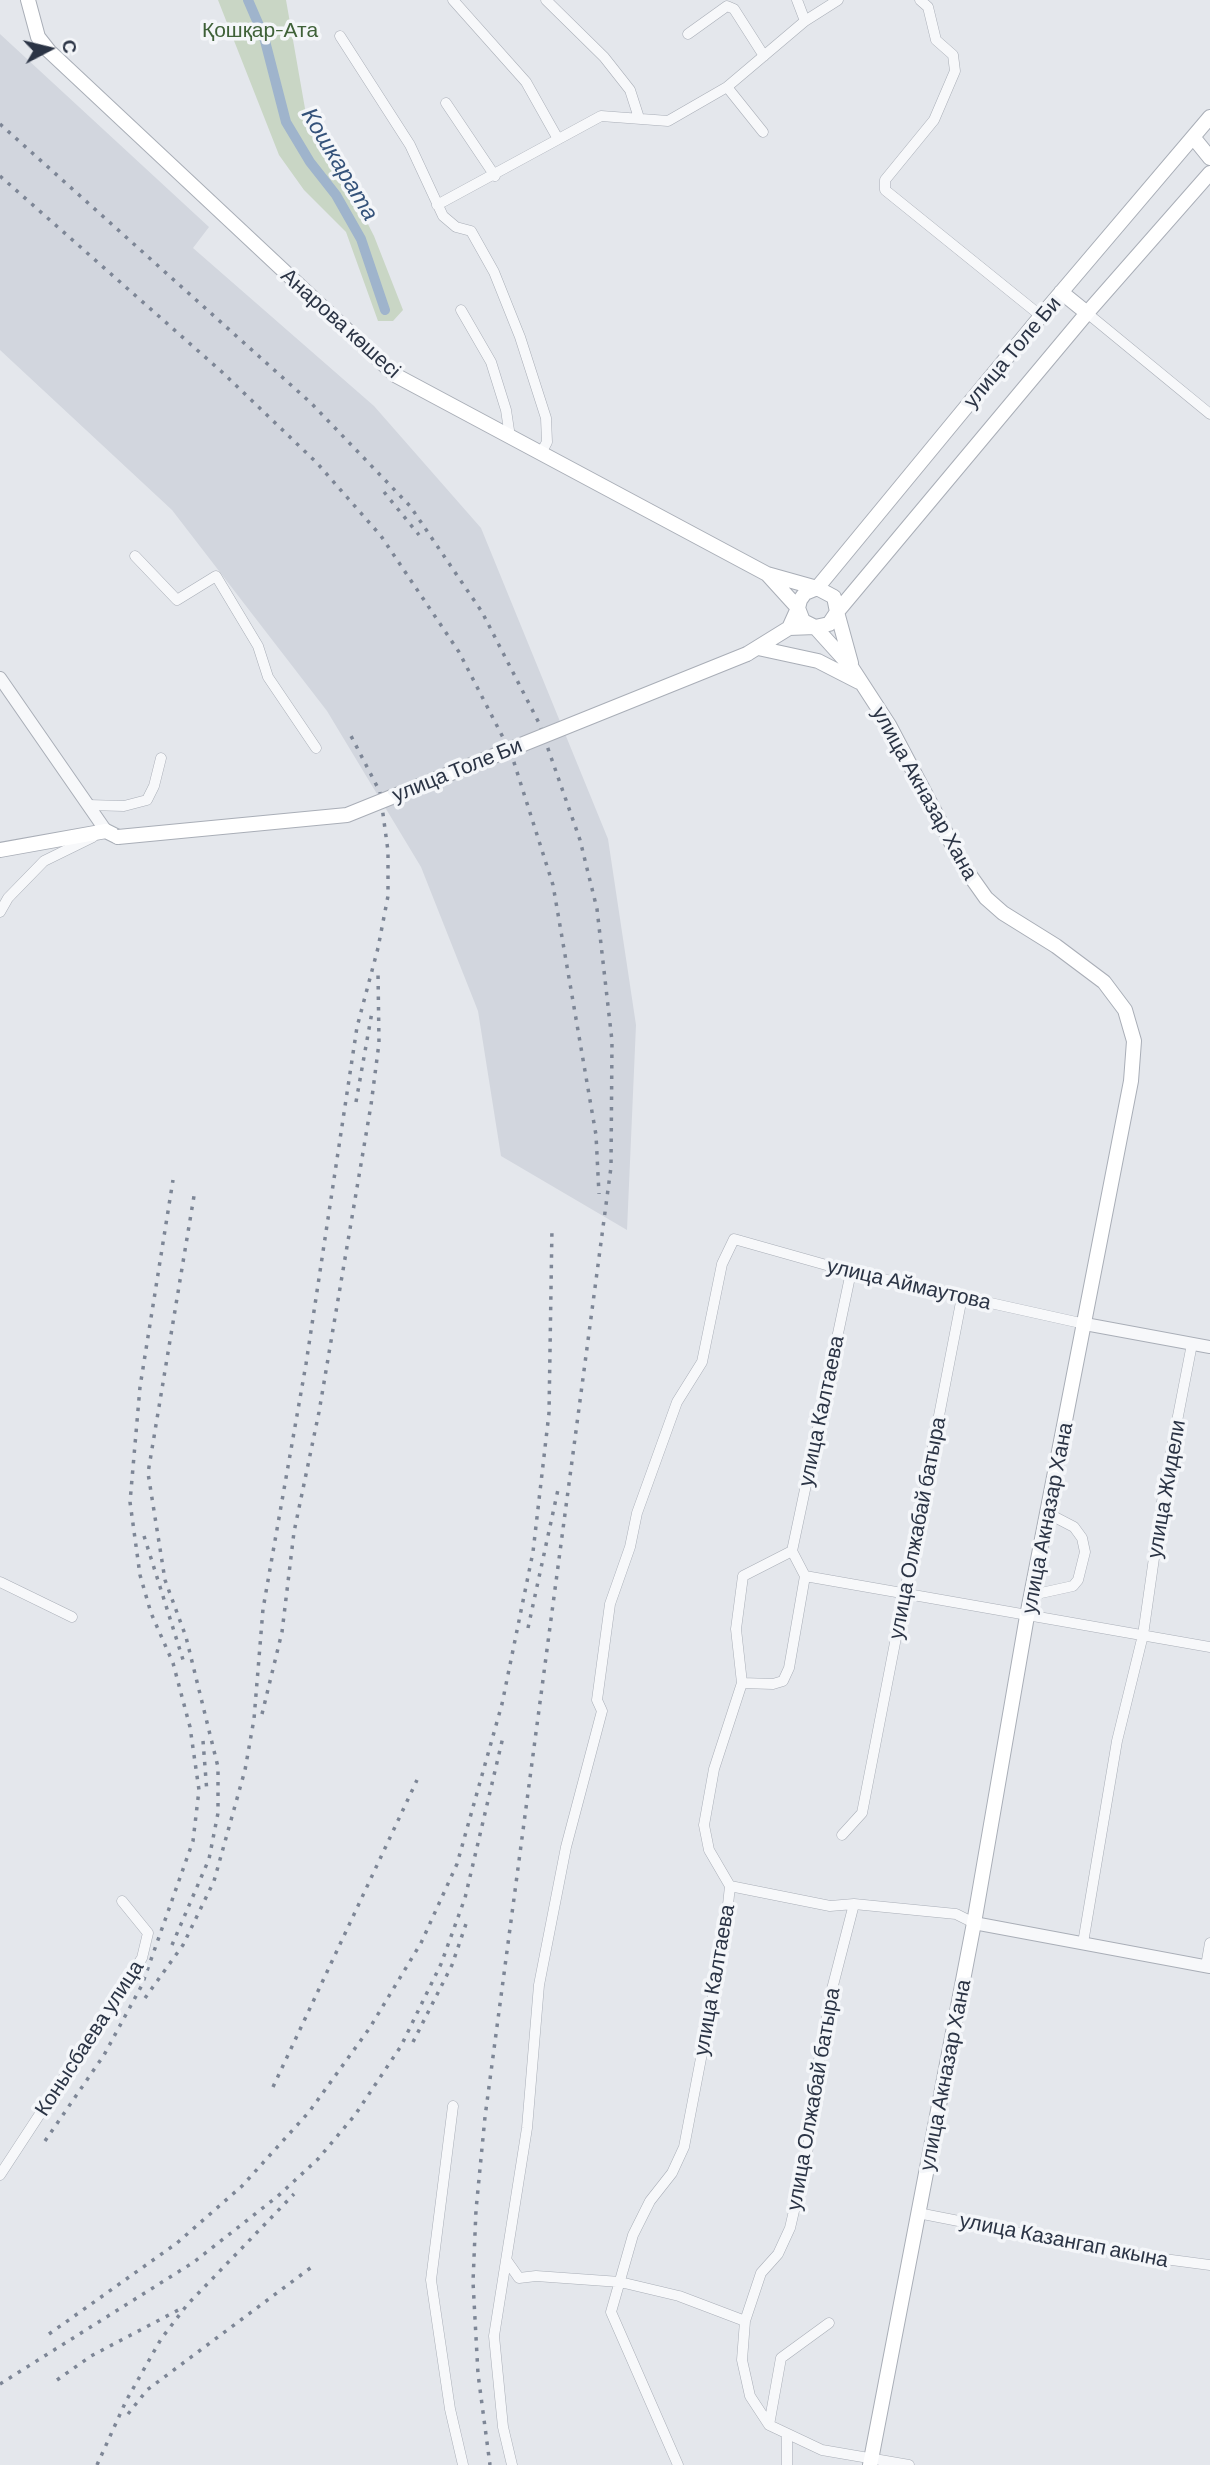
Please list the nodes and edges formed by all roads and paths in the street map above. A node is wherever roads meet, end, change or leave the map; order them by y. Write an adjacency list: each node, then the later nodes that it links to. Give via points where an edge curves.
1 (29, 0): 27 (main road, Анарова көшесі, via 38,37 49,51 395,375)
2 (453, 0): 17 (street, via 526,82)
3 (545, 0): 14 (street, via 630,90)
4 (797, 0): 7 (street)
5 (838, 0): 7 (street)
6 (928, 2): 25 (street, via 936,40 953,55 955,71 934,120 885,180 885,190)
7 (805, 21): 10 (street)
8 (688, 34): 10 (street, via 727,6 734,9)
9 (340, 36): 21 (street, via 410,145)
10 (764, 56): 11 (street)
11 (727, 88): 14 (street, via 668,121); 15 (street)
12 (446, 103): 20 (street)
13 (1210, 117): 16 (main road, улица Толе Би)
14 (639, 118): 17 (street, via 601,116)
15 (762, 132)
16 (1193, 137): 18 (main road); 22 (main road, улица Толе Би)
17 (558, 139): 20 (street)
18 (1210, 158)
19 (1210, 173): 24 (main road, улица Толе Би)
20 (495, 176): 21 (street)
21 (437, 205): 28 (street, via 456,228 471,232 498,283 545,418 547,442)
22 (1061, 292): 24 (main road); 25 (main road, улица Толе Би)
23 (461, 310): 27 (street, via 491,362)
24 (1087, 313): 26 (street); 33 (main road, улица Толе Би)
25 (1041, 316): 31 (main road, улица Толе Би)
26 (1210, 414)
27 (510, 436): 28 (main road, Анарова көшесі)
28 (541, 453): 30 (main road, Анарова көшесі)
29 (135, 556): 40 (street, via 177,600 216,576 258,646 268,677)
30 (768, 574): 31 (main road); 32 (main road)
31 (817, 589): 32 (main road, via 805,593); 33 (main road, via 834,597)
32 (798, 608): 34 (main road, via 803,621); 35 (main road)
33 (836, 612): 34 (main road, via 829,624); 37 (main road, улица Акназар Хана)
34 (815, 627): 35 (main road); 37 (main road, улица Акназар Хана)
35 (789, 628): 36 (main road, улица Толе Би)
36 (752, 651): 39 (main road, via 818,661); 43 (main road, улица Толе Би, bridge, via 347,815)
37 (852, 668): 39 (main road, улица Акназар Хана)
38 (0, 678): 42 (street)
39 (862, 683): 48 (main road, улица Акназар Хана, via 964,867 986,898 1104,982 1129,1020 1134,1041 1131,1082)
40 (316, 748)
41 (161, 758): 42 (street, via 147,800 124,806)
42 (88, 805): 43 (street)
43 (112, 834): 44 (main road, улица Толе Би); 45 (street, via 44,861)
44 (0, 850)
45 (0, 912)
46 (851, 1272): 47 (street, улица Аймаутова); 52 (street, улица Калтаева); 73 (street, улица Аймаутова, via 734,1239 722,1264 702,1362 677,1402 610,1604 597,1700 602,1711 566,1847 539,1985 527,2128)
47 (962, 1297): 48 (street, улица Аймаутова); 55 (street, улица Олжабай батыра)
48 (1085, 1324): 49 (street); 51 (main road, улица Акназар Хана)
49 (1192, 1344): 50 (street); 59 (street, улица Жидели, via 1164,1488)
50 (1210, 1347)
51 (1047, 1513): 56 (main road, улица Акназар Хана); 56 (street, via 1073,1527 1085,1552 1073,1586)
52 (792, 1551): 53 (street); 61 (street, via 743,1576 736,1629)
53 (805, 1576): 55 (street); 61 (street, via 783,1681)
54 (0, 1582): 58 (street)
55 (905, 1594): 57 (street); 62 (street, улица Олжабай батыра, via 862,1813)
56 (1032, 1595): 57 (main road, улица Акназар Хана)
57 (1027, 1616): 59 (street); 66 (main road, улица Акназар Хана)
58 (72, 1617)
59 (1143, 1634): 60 (street); 67 (street, улица Жидели, via 1116,1741)
60 (1210, 1647)
61 (742, 1683): 63 (street, улица Калтаева, via 714,1769 704,1825 709,1850)
62 (842, 1835)
63 (730, 1886): 65 (street, via 830,1906); 75 (street, улица Калтаева, via 684,2147 633,2235)
64 (122, 1901): 71 (street, Конысбаева улица, via 148,1933 142,1958)
65 (854, 1904): 66 (street, via 956,1914); 76 (street, улица Олжабай батыра, via 831,1993 807,2155 790,2228 761,2273)
66 (974, 1923): 67 (street); 72 (main road, улица Акназар Хана)
67 (1083, 1943): 69 (street)
68 (1210, 1943): 69 (street)
69 (1208, 1966)
70 (453, 2106): 81 (street, via 431,2280)
71 (0, 2175)
72 (918, 2213): 74 (street, улица Казангап акына, via 1126,2254); 80 (main road, улица Акназар Хана)
73 (506, 2261): 75 (street, via 519,2278); 82 (street, via 494,2336 503,2427)
74 (1210, 2265)
75 (620, 2282): 76 (street, via 680,2295); 83 (street, улица Калтаева, via 611,2312 615,2326)
76 (745, 2321): 78 (street, улица Олжабай батыра, via 742,2360 747,2384)
77 (829, 2323): 78 (street, via 782,2358)
78 (769, 2425): 79 (street, улица Олжабай батыра)
79 (787, 2436): 80 (street, улица Олжабай батыра, via 821,2450); 84 (street)
80 (869, 2459): 85 (street, улица Олжабай батыра)
81 (463, 2465)
82 (512, 2465)
83 (678, 2465)
84 (787, 2465)
85 (909, 2465)

